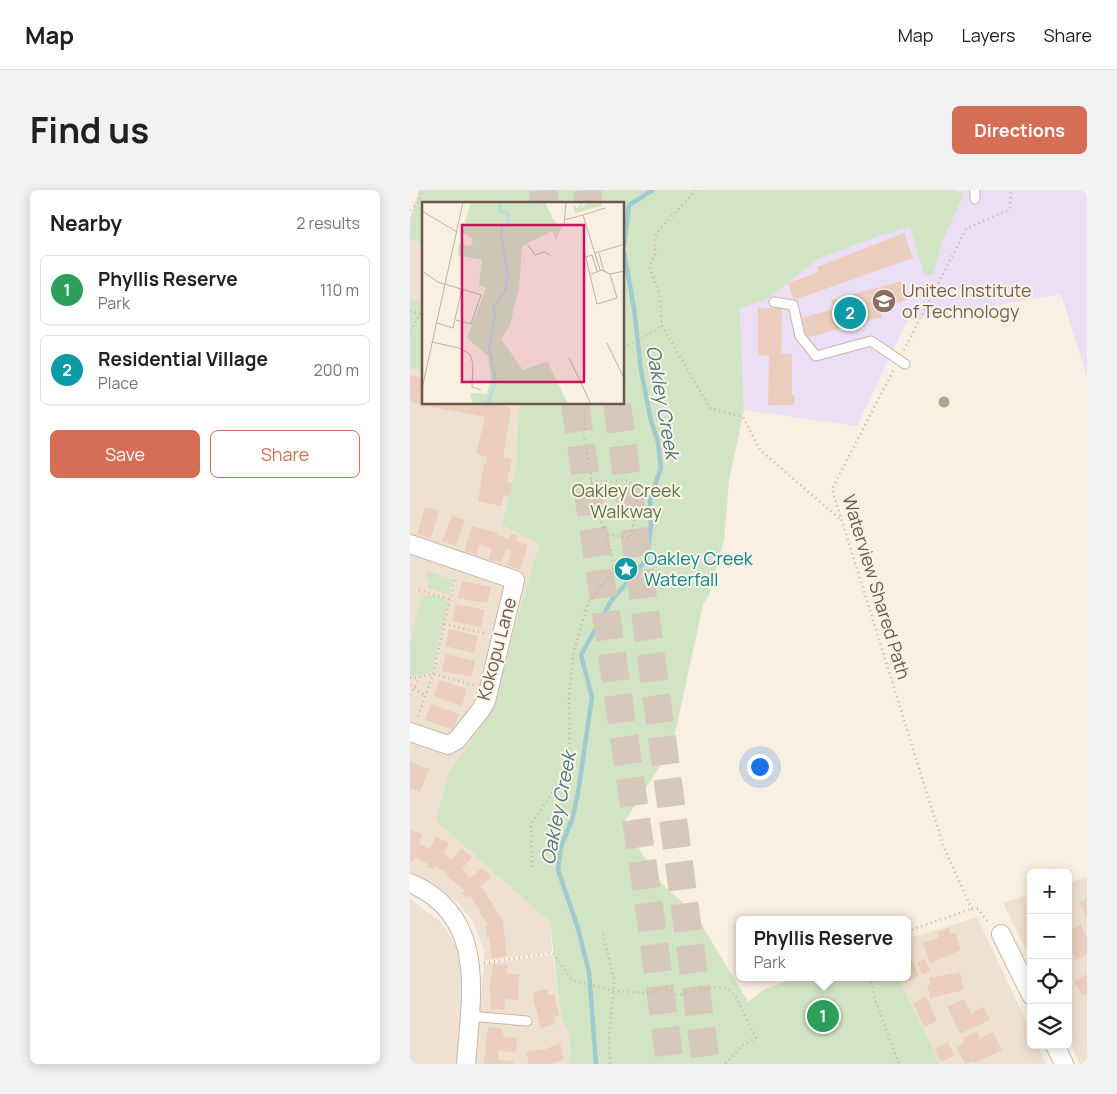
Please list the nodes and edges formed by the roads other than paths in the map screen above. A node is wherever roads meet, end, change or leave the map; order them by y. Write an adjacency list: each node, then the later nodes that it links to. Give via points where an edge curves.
1 (774, 302): 2 (lane, via 793,305 800,336 816,356 871,341)
2 (902, 362)
3 (410, 544): 4 (street, Kokopu Lane, via 515,580 489,690 480,711 457,740 448,745)
4 (410, 732)
5 (410, 883): 8 (street, via 446,908 464,934 471,965)
6 (996, 929): 7 (street)
7 (1027, 987)
8 (469, 1016): 9 (lane); 11 (street)
9 (527, 1021)
10 (1057, 1049): 12 (street)
11 (466, 1064)
12 (1064, 1064)

